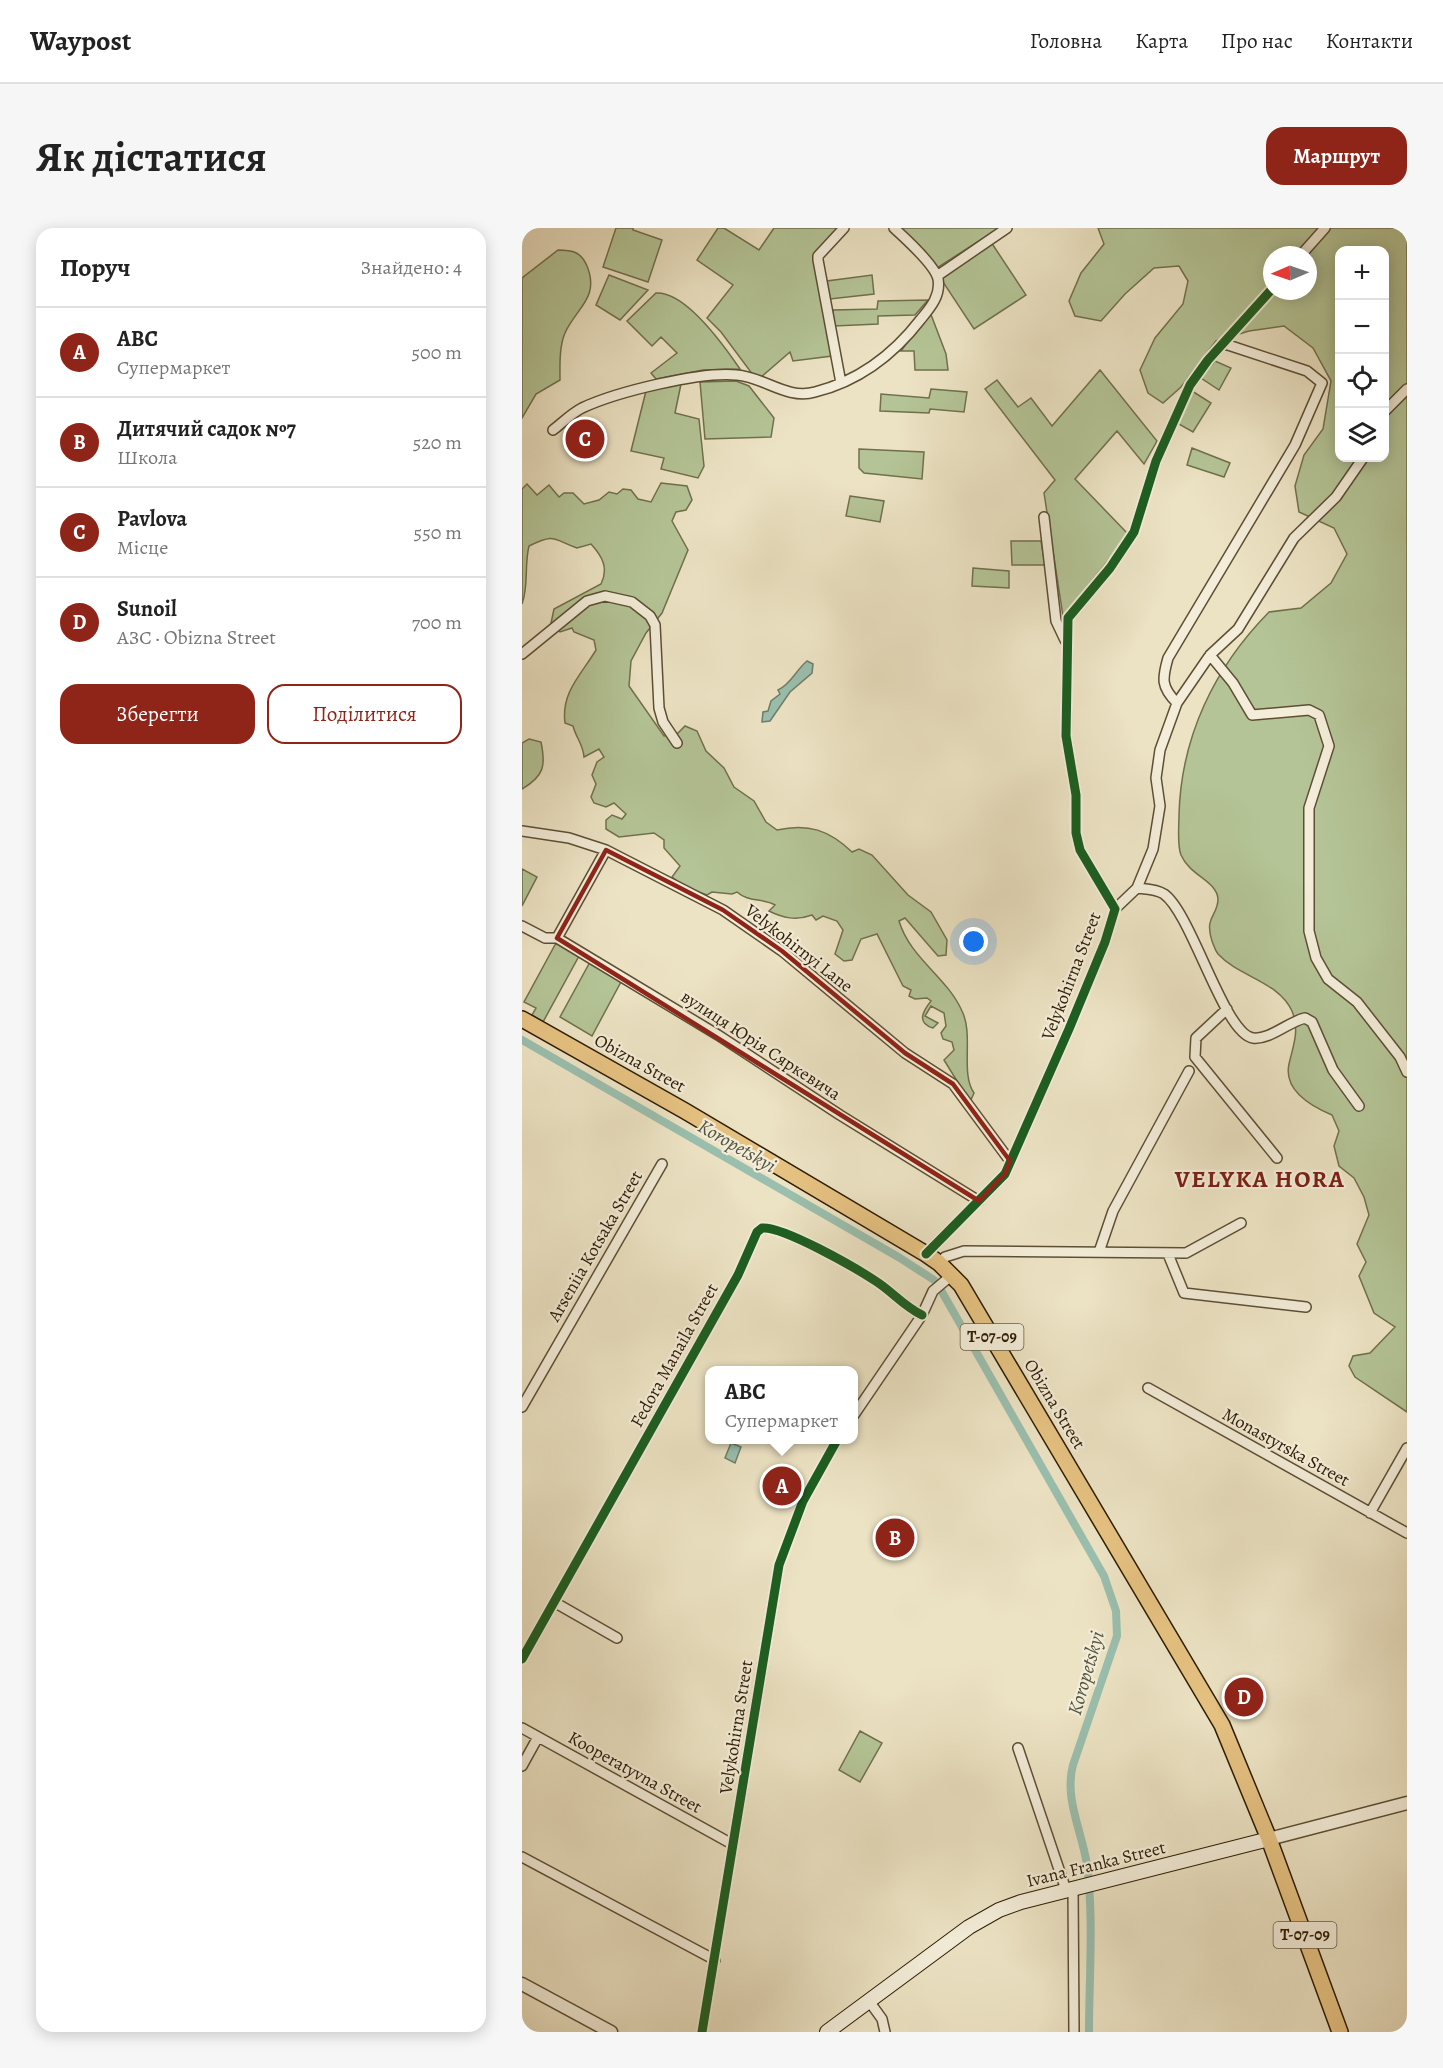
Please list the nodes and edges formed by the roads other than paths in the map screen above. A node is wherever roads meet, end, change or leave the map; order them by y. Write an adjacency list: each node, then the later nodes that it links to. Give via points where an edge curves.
1 (844, 228): 9 (street, via 818,260)
2 (894, 228): 6 (street)
3 (1007, 228): 6 (street)
4 (1325, 228): 5 (street)
5 (1309, 246)
6 (938, 276): 9 (street, via 939,291 931,307 900,346)
7 (1263, 300): 8 (street)
8 (1225, 344): 15 (street, via 1191,385 1156,461 1134,532 1068,618); 18 (street, via 1306,371 1322,383 1294,445 1168,658 1164,684)
9 (841, 383): 12 (street, via 813,393 792,394 738,375 708,376 655,386 581,408)
10 (1407, 389): 11 (street)
11 (1388, 408)
12 (553, 430)
13 (1360, 462): 17 (street, via 1336,497 1294,538 1238,629)
14 (1044, 517): 15 (street, via 1056,621)
15 (1066, 642): 23 (street, Velykohirna Street, via 1066,736 1076,795 1076,833 1080,850)
16 (522, 654): 19 (street, via 587,601 605,596 632,602 655,625 659,708)
17 (1210, 656): 18 (street); 29 (street, via 1233,683 1252,715 1309,710 1318,714 1329,746 1309,808 1309,931 1316,958 1328,979 1357,1002 1400,1057)
18 (1177, 703): 22 (street, via 1156,778 1161,806 1159,825)
19 (677, 743)
20 (522, 831): 21 (street, Velykohirnyi Lane, via 569,838)
21 (606, 850): 25 (street); 32 (street, Velykohirnyi Lane, via 723,910 782,951 904,1053 953,1084)
22 (1137, 888): 23 (street); 26 (street, via 1158,890 1175,907)
23 (1115, 909): 32 (street, Velykohirna Street, via 1070,1029)
24 (522, 926): 25 (street, вулиця Юрія Сяркевича, via 545,938)
25 (557, 938): 34 (street, вулиця Юрія Сяркевича)
26 (1227, 1009): 30 (street, via 1243,1033 1252,1038 1297,1019 1312,1022 1333,1070); 31 (street, via 1196,1038 1196,1058)
27 (522, 1019): 38 (main road, Obizna Street / Т-07-09, via 686,1111)
28 (1189, 1071): 36 (street, via 1113,1211)
29 (1407, 1072)
30 (1359, 1106)
31 (1277, 1158)
32 (1010, 1161): 34 (street, Velykohirna Street, via 1005,1174)
33 (662, 1164): 43 (street, Arseniia Kotsaka Street)
34 (979, 1201): 38 (street, Velykohirna Street)
35 (1241, 1223): 37 (street, via 1186,1253)
36 (1099, 1252): 37 (street); 38 (street, via 964,1251)
37 (1168, 1254): 40 (street, via 1184,1293)
38 (932, 1258): 39 (main road, Obizna Street / Т-07-09)
39 (952, 1275): 41 (street, via 933,1291); 57 (main road, Obizna Street / Т-07-09, via 1222,1725)
40 (1306, 1307)
41 (922, 1315): 44 (street); 49 (street, Fedora Manaila Street, via 910,1310 874,1279 783,1232 762,1228)
42 (1149, 1388): 47 (street, Monastyrska Street)
43 (522, 1407)
44 (858, 1409)
45 (835, 1444): 58 (street, Velykohirna Street, via 802,1501 779,1565)
46 (1407, 1448): 47 (street)
47 (1370, 1513): 48 (street, Monastyrska Street)
48 (1407, 1533)
49 (554, 1602): 50 (street); 51 (street, Fedora Manaila Street)
50 (617, 1638)
51 (522, 1659)
52 (522, 1728): 53 (street, Kooperatyvna Street)
53 (538, 1737): 55 (street); 58 (street, Kooperatyvna Street)
54 (1018, 1748): 60 (street)
55 (522, 1766)
56 (1407, 1803): 57 (street, Ivana Franka Street)
57 (1269, 1839): 60 (main road, Ivana Franka Street); 69 (main road, Т-07-09)
58 (732, 1844): 61 (street, Velykohirna Street)
59 (522, 1857): 61 (street)
60 (1073, 1888): 63 (main road, Ivana Franka Street, via 1011,1905 984,1918); 68 (street)
61 (715, 1960): 65 (street, Velykohirna Street)
62 (522, 1984): 64 (street)
63 (869, 2001): 66 (main road, Ivana Franka Street); 67 (street, via 882,2019)
64 (610, 2032)
65 (702, 2032)
66 (827, 2032)
67 (885, 2032)
68 (1074, 2032)
69 (1340, 2032)

